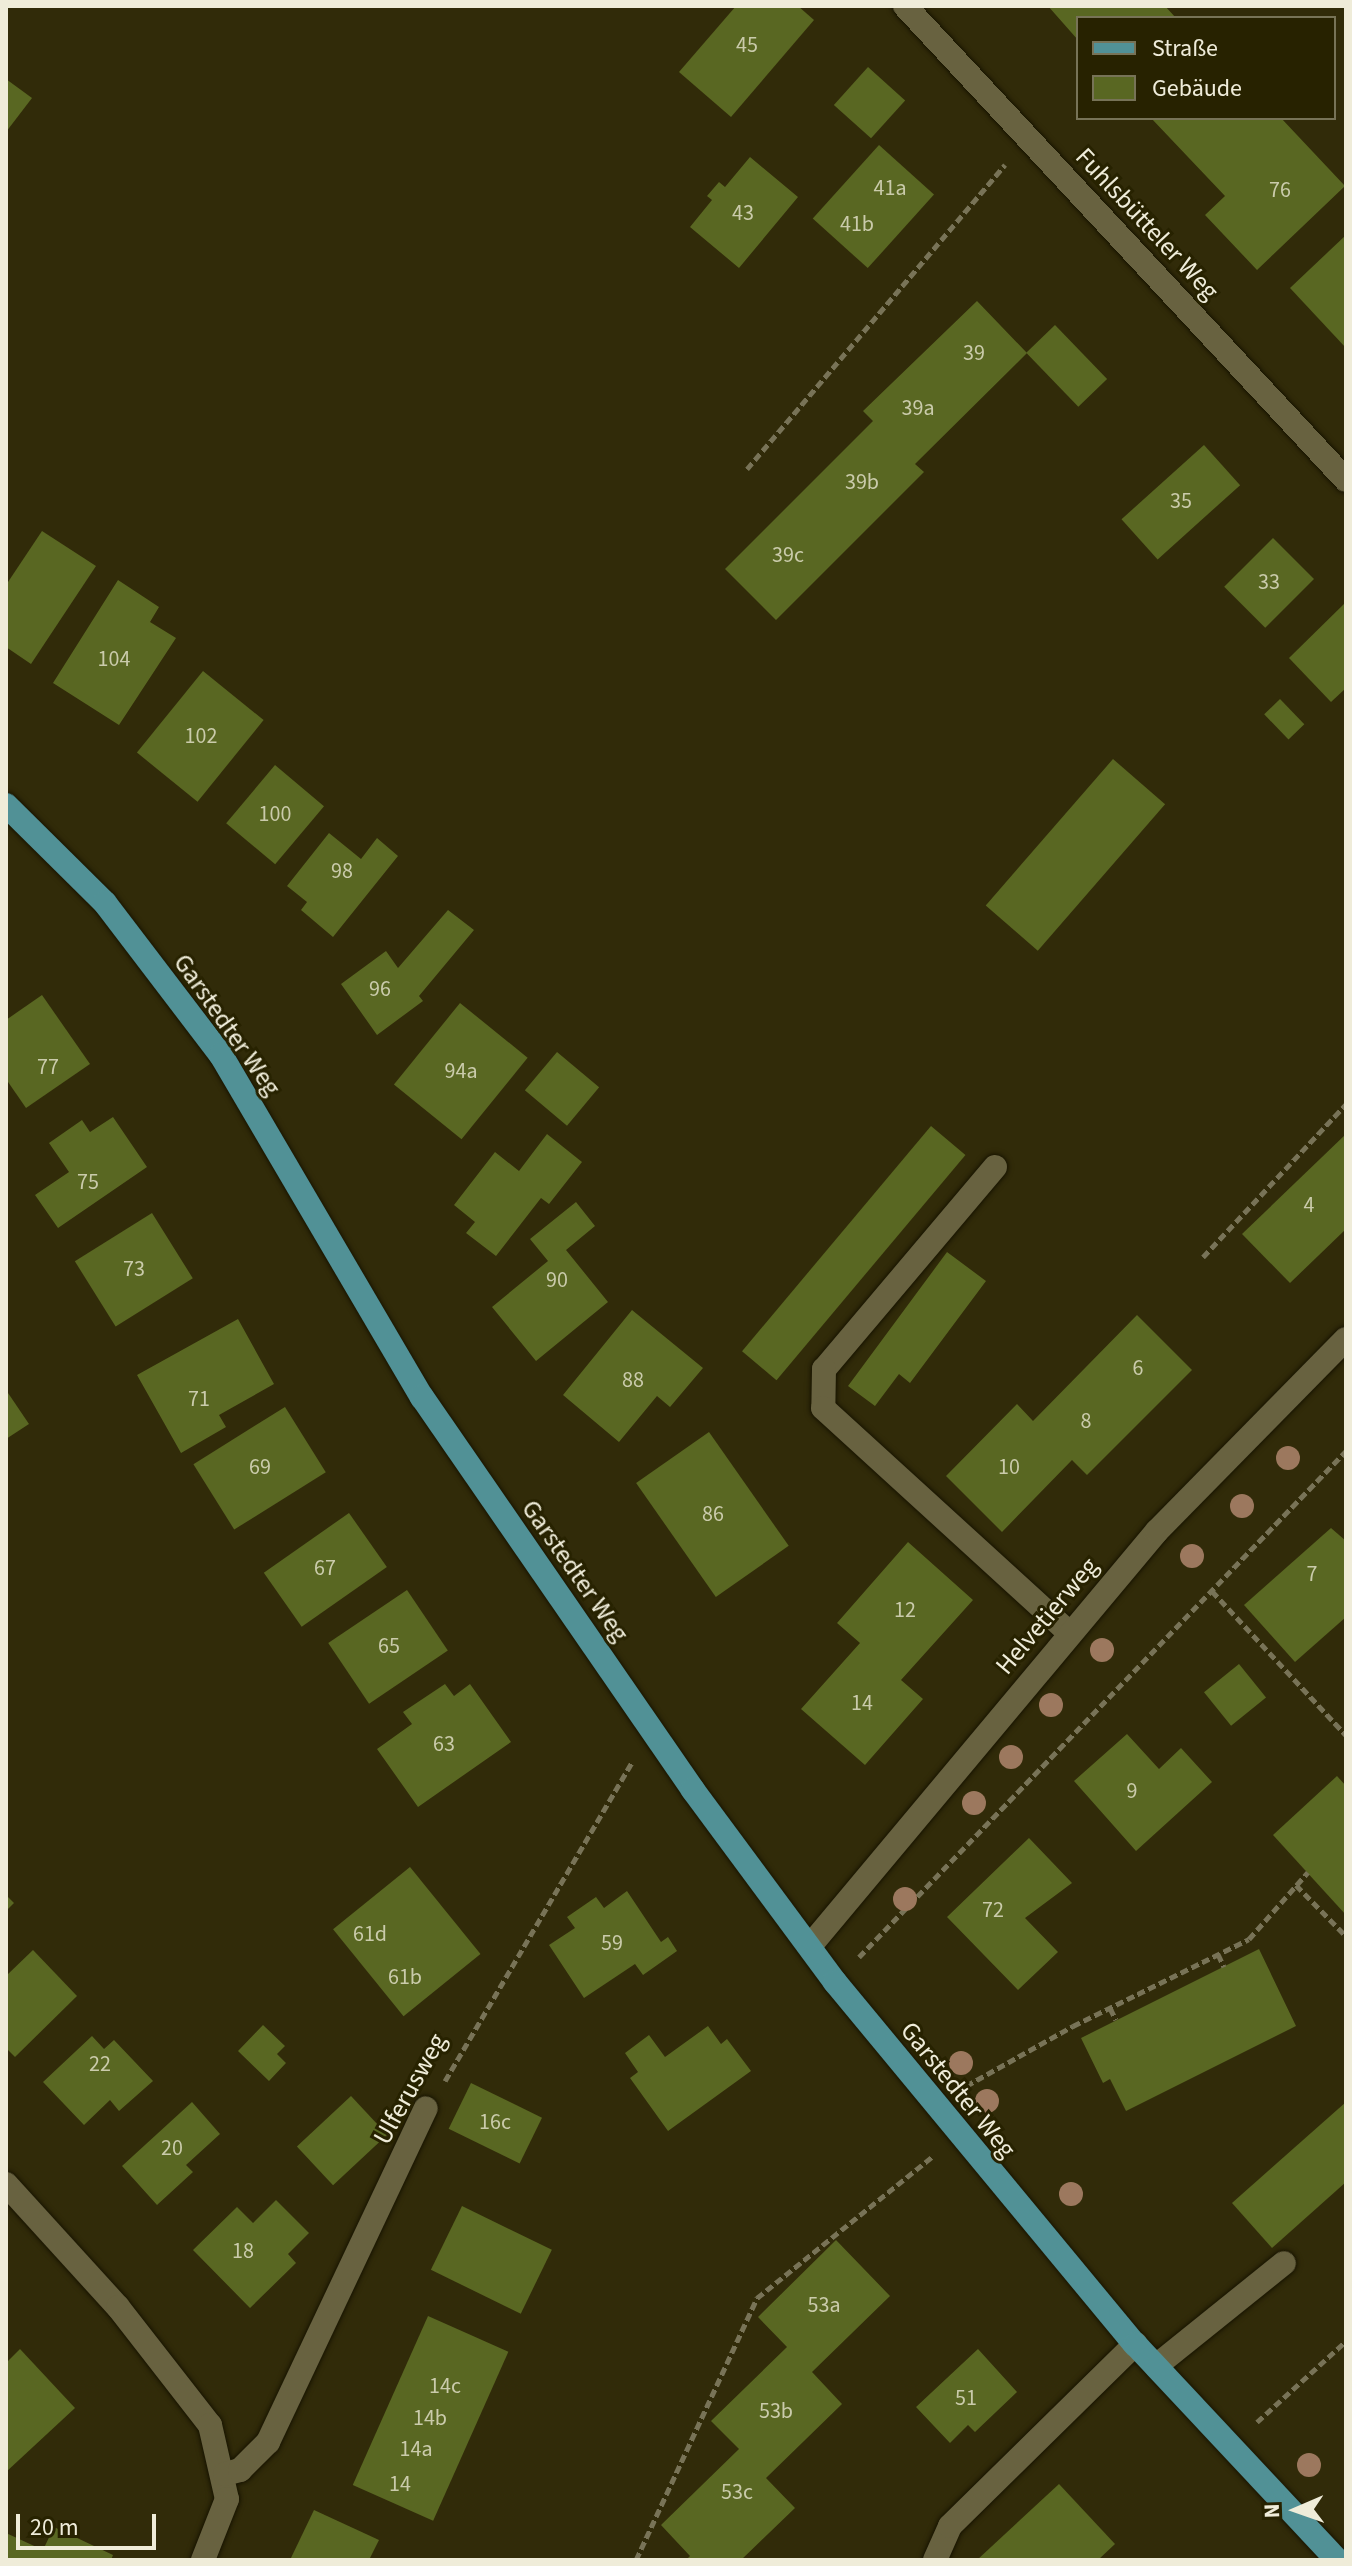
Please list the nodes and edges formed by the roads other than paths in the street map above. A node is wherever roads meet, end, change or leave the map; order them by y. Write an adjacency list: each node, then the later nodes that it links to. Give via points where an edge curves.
1 (905, 6): 2 (street, Fuhlsbütteler Weg)
2 (1346, 480)
3 (6, 805): 7 (main road, Garstedter Weg, via 105,903 221,1055 422,1397 651,1728)
4 (995, 1167): 6 (street, via 824,1369 823,1408)
5 (1346, 1339): 6 (street, Helvetierweg, via 1157,1531)
6 (1068, 1632): 7 (street, Helvetierweg)
7 (810, 1946): 11 (main road, Garstedter Weg, via 957,2136)
8 (426, 2108): 13 (street, Ulferusweg, via 268,2442 240,2470)
9 (6, 2184): 13 (street, via 197,2404 210,2425)
10 (1284, 2263): 12 (street)
11 (1135, 2344): 12 (main road, Garstedter Weg); 15 (street, via 950,2526)
12 (1156, 2366): 16 (main road, Garstedter Weg)
13 (225, 2474): 14 (street, via 223,2519)
14 (203, 2560)
15 (935, 2560)
16 (1337, 2560)

